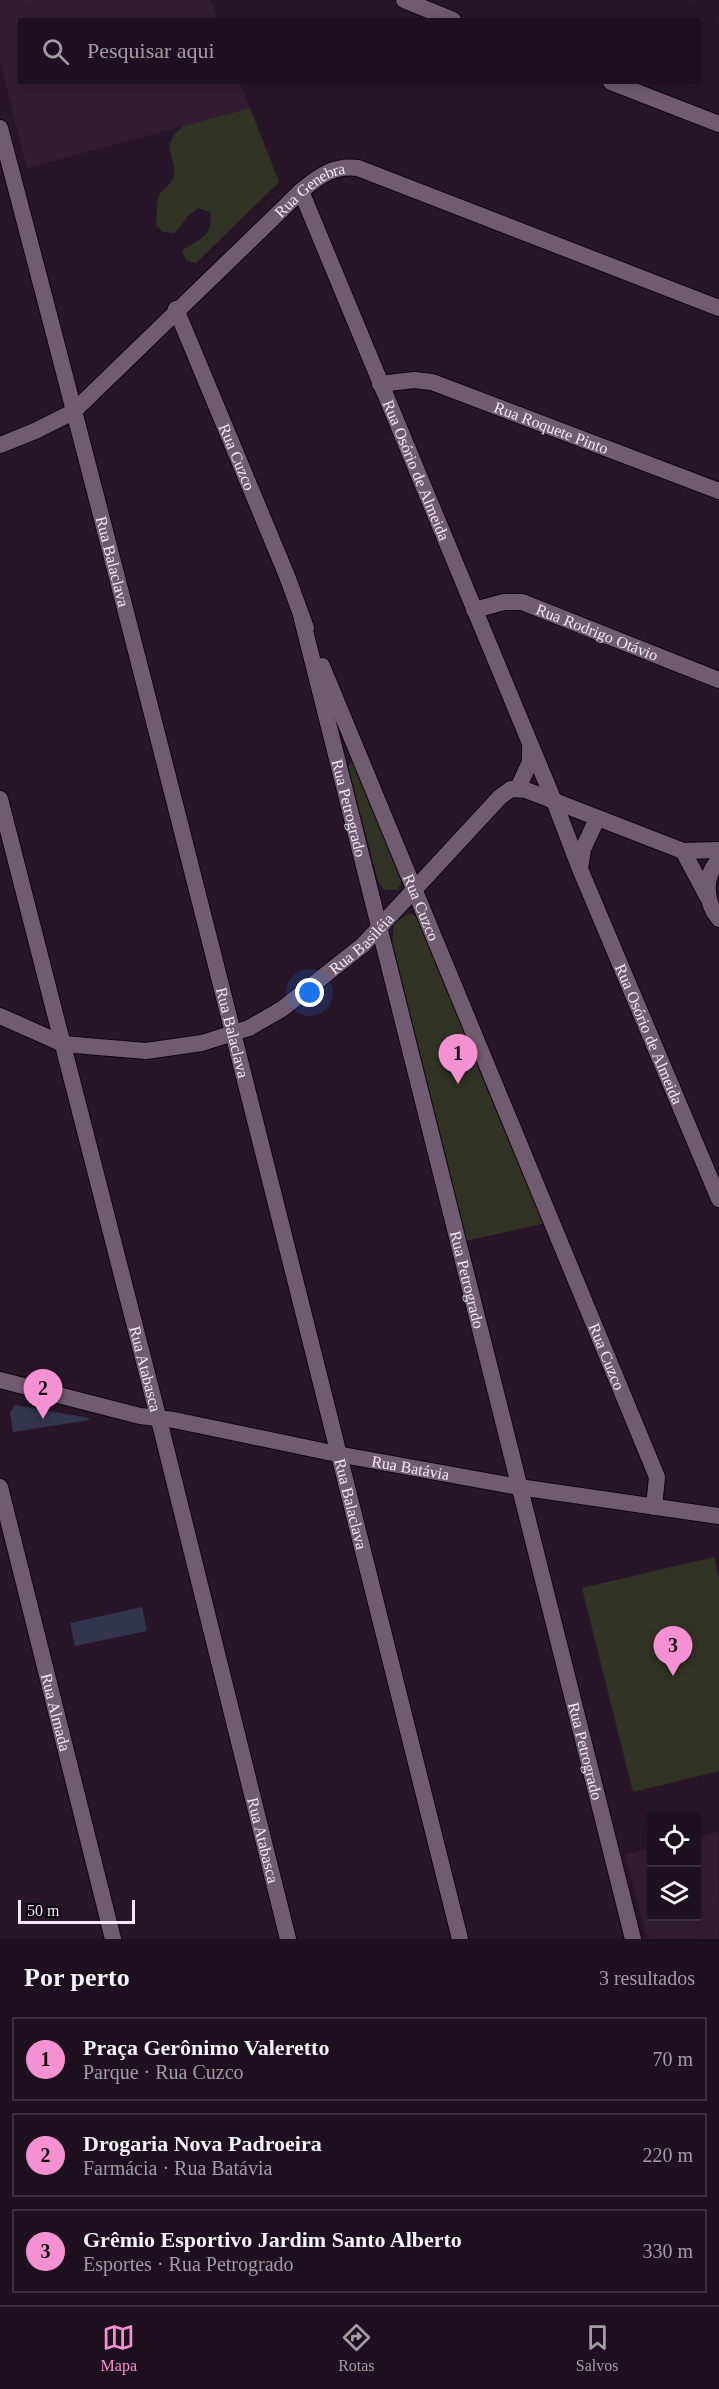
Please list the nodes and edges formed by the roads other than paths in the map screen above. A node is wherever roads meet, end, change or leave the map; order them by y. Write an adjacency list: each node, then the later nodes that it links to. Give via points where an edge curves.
1 (404, 0): 2 (street)
2 (448, 18)
3 (617, 84): 4 (street)
4 (719, 124)
5 (0, 128): 10 (street, Rua Balaclava)
6 (301, 191): 7 (street, Rua Genebra, via 327,171 358,168); 8 (street, Rua Genebra); 9 (street, Rua Osório de Almeida)
7 (719, 308)
8 (176, 309): 10 (street, Rua Genebra); 14 (street, Rua Cuzco)
9 (380, 384): 12 (street, Rua Roquete Pinto, via 432,382); 13 (street, Rua Osório de Almeida)
10 (73, 412): 11 (street, Rua Genebra); 30 (street, Rua Balaclava)
11 (0, 445)
12 (719, 491)
13 (474, 610): 15 (street, Rua Rodrigo Otávio, via 522,602); 16 (street, Rua Osório de Almeida)
14 (302, 619): 25 (street, Rua Cuzco); 28 (street, Rua Petrogrado)
15 (719, 680)
16 (531, 748): 17 (street, via 530,762); 19 (street, Rua Osório de Almeida)
17 (518, 788): 19 (street); 25 (street, Rua Basiléia, via 500,797)
18 (0, 799): 31 (street, Rua Atabasca)
19 (554, 801): 20 (street); 24 (street, Rua Osório de Almeida)
20 (597, 819): 22 (street); 24 (street, via 583,849)
21 (719, 850): 22 (street)
22 (684, 852): 26 (street)
23 (719, 860): 26 (street, via 708,881)
24 (580, 869): 32 (street, Rua Osório de Almeida)
25 (415, 887): 28 (street, Rua Basiléia); 38 (street, Rua Cuzco, via 657,1477)
26 (708, 900): 27 (street)
27 (719, 919)
28 (379, 930): 30 (street, Rua Basiléia, via 282,1009); 37 (street, Rua Petrogrado)
29 (0, 1017): 31 (street, Rua Basiléia)
30 (235, 1034): 31 (street, Rua Basiléia, via 146,1051); 35 (street, Rua Balaclava)
31 (63, 1044): 34 (street, Rua Atabasca)
32 (719, 1198)
33 (0, 1380): 34 (street, Rua Batávia)
34 (158, 1418): 35 (street, Rua Batávia); 41 (street, Rua Atabasca)
35 (338, 1454): 37 (street, Rua Batávia); 42 (street, Rua Balaclava)
36 (0, 1486): 40 (street, Rua Almada)
37 (519, 1486): 38 (street, Rua Batávia); 43 (street, Rua Petrogrado)
38 (654, 1507): 39 (street, Rua Batávia)
39 (719, 1516)
40 (113, 1939)
41 (288, 1939)
42 (460, 1939)
43 (632, 1939)

